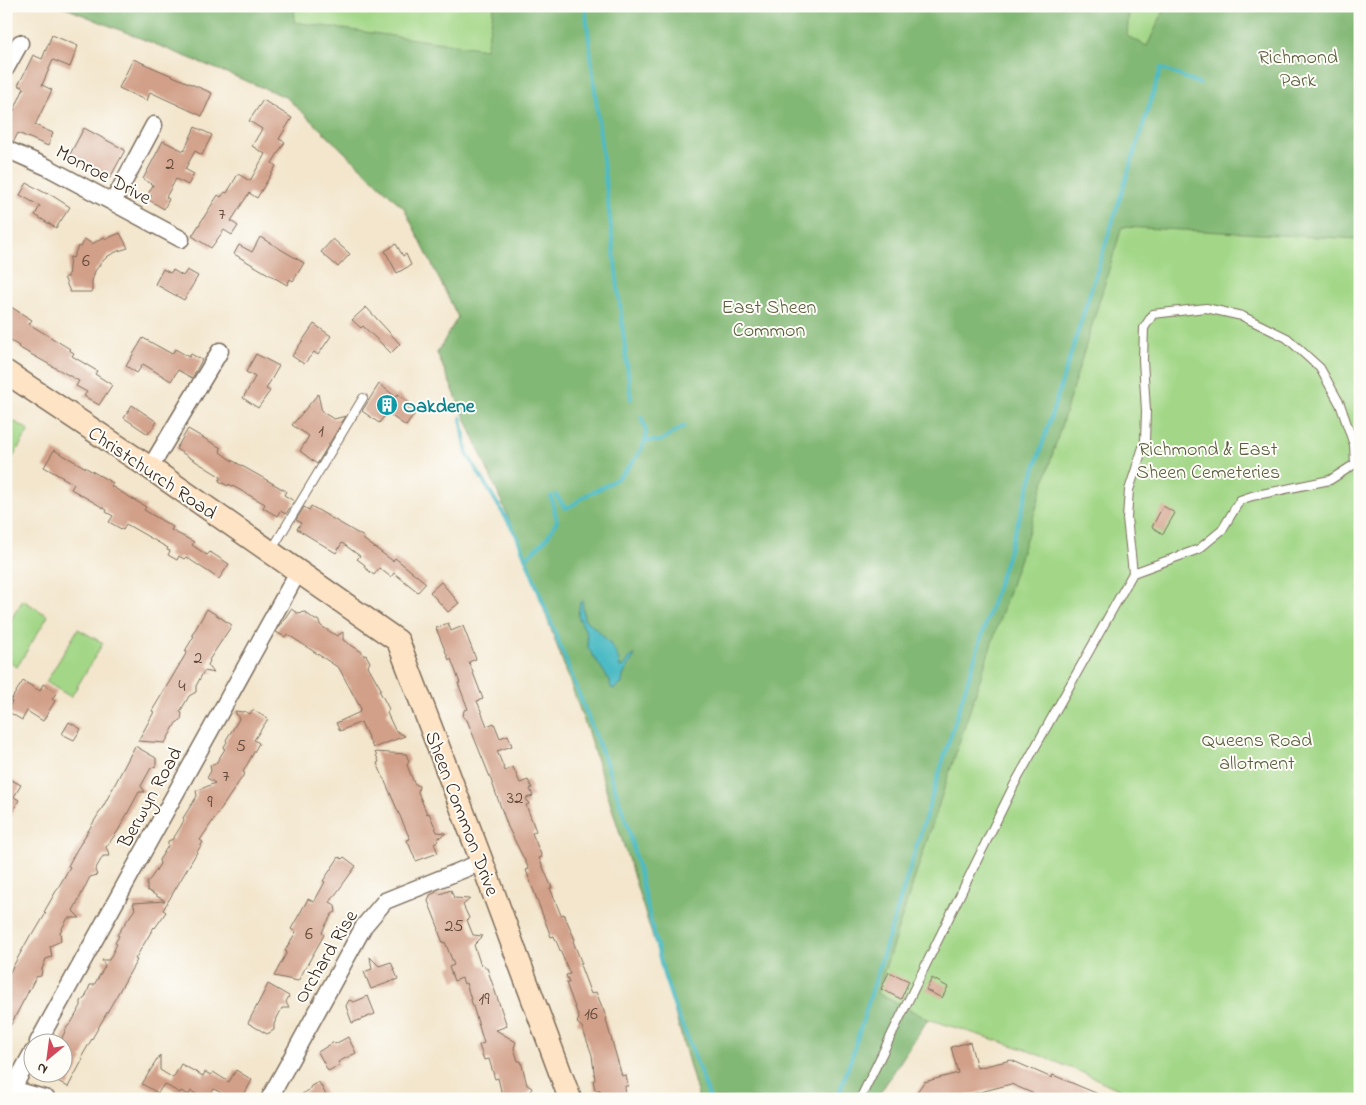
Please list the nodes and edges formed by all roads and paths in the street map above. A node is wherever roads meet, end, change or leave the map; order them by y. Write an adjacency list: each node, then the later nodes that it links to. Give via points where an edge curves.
1 (20, 43): 2 (street)
2 (6, 68)
3 (154, 125): 5 (street)
4 (6, 149): 5 (street, Monroe Drive, via 48,167)
5 (113, 202): 6 (street, Monroe Drive)
6 (181, 239)
7 (220, 351): 11 (street)
8 (6, 372): 11 (street, Christchurch Road)
9 (363, 398): 12 (lane)
10 (1358, 467): 14 (lane, via 1330,480 1240,500 1222,530 1199,549); 14 (lane, via 1354,445 1336,397 1320,368 1287,338 1242,316 1206,308 1153,314 1144,328 1145,441 1129,490 1127,518)
11 (150, 468): 12 (street, Christchurch Road)
12 (270, 552): 13 (street, Christchurch Road)
13 (298, 572): 15 (street, Sheen Common Drive, via 398,641); 16 (street, Berwyn Road)
14 (1133, 573): 22 (lane, via 1014,784)
15 (482, 862): 20 (street, Orchard Rise, via 385,901 364,926); 21 (street, Sheen Common Drive)
16 (44, 1032)
17 (22, 1071): 18 (street)
18 (9, 1094): 19 (street)
19 (47, 1099)
20 (269, 1099)
21 (570, 1099)
22 (860, 1099)

